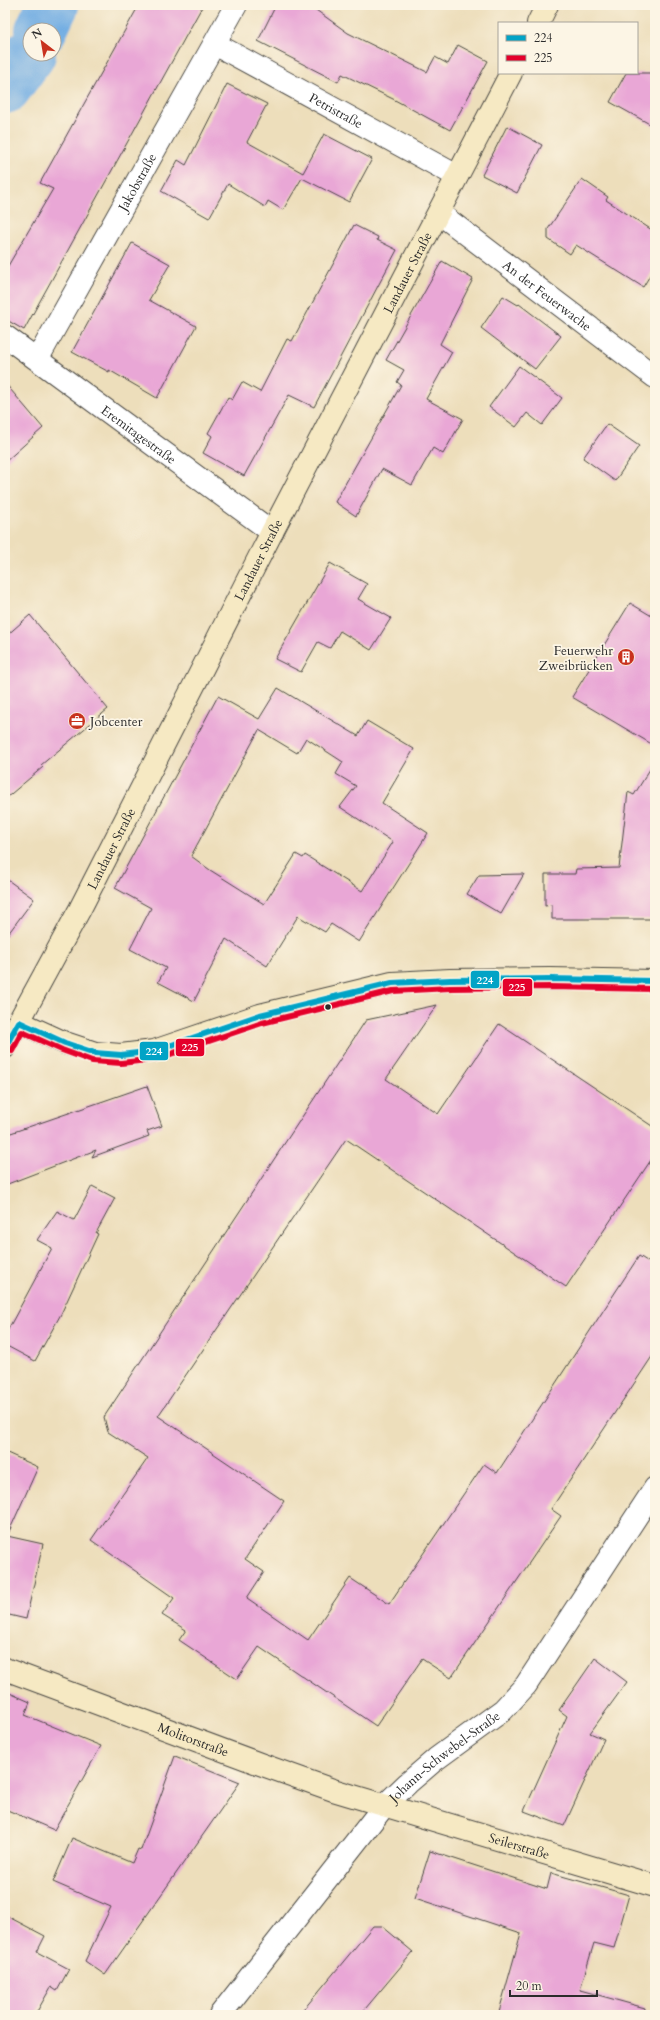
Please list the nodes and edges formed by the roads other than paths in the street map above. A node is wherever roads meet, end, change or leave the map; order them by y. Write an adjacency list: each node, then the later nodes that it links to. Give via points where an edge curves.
1 (236, 5): 4 (street, Jakobstraße)
2 (547, 5): 3 (main road)
3 (538, 22)
4 (215, 44): 6 (street, Petristraße); 9 (street, Jakobstraße)
5 (510, 74): 6 (main road, Landauer Straße)
6 (457, 176): 7 (main road, Landauer Straße)
7 (439, 213): 10 (street, An der Feuerwache); 11 (main road, Landauer Straße)
8 (5, 336): 9 (street, Eremitagestraße)
9 (38, 358): 11 (street, Eremitagestraße)
10 (655, 376)
11 (272, 532): 13 (main road, Landauer Straße, via 84,902)
12 (655, 981): 13 (main road, via 481,979 392,983 260,1015 154,1051 121,1056 87,1051)
13 (19, 1022): 14 (main road, Landauer Straße)
14 (5, 1047)
15 (655, 1488): 17 (street, Johann-Schwebel-Straße, via 526,1685 503,1710 436,1759)
16 (5, 1669): 17 (main road, Molitorstraße, via 260,1764)
17 (384, 1806): 18 (main road, Seilerstraße); 19 (street, Johann-Schwebel-Straße)
18 (655, 1886)
19 (220, 2015)

